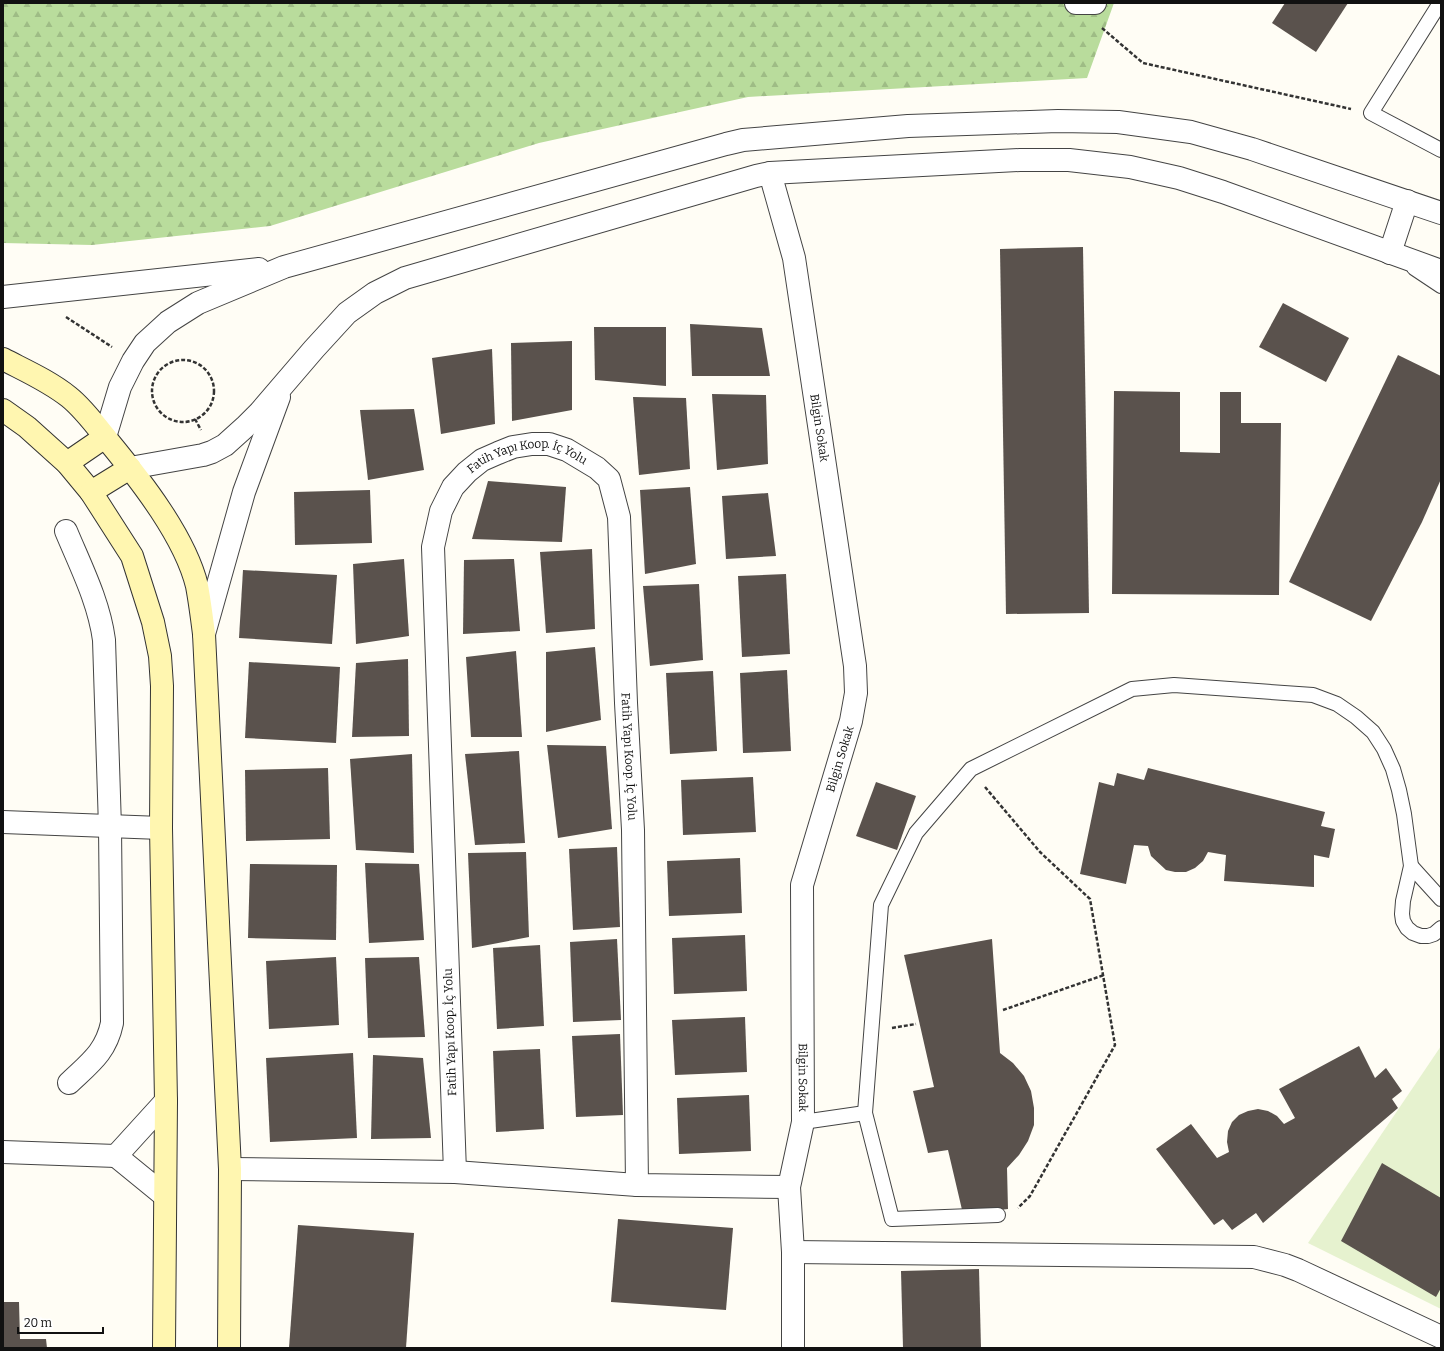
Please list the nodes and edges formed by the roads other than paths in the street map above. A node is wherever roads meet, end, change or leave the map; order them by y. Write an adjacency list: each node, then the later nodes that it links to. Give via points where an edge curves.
1 (1076, 3): 3 (street)
2 (1440, 3): 4 (lane, via 1371,113)
3 (1096, 13)
4 (1441, 150)
5 (770, 173): 8 (street, via 1020,160 1096,162 1179,178); 14 (street, via 404,278 375,293 346,313); 31 (street, Bilgin Sokak, via 794,258 855,666 856,693 851,721 802,885)
6 (1408, 201): 7 (street); 8 (street); 9 (street, via 1252,149 1191,132 1118,122 1058,121 908,126 760,138 726,144)
7 (1441, 213)
8 (1390, 253): 10 (street); 11 (lane)
9 (284, 267): 12 (street); 16 (street, via 198,303 168,322 145,343 133,360 120,387)
10 (1441, 271)
11 (1441, 286)
12 (3, 297)
13 (3, 359): 16 (main road, via 48,382 70,398)
14 (283, 386): 18 (street, via 246,427 225,445 212,452); 21 (street, via 244,492)
15 (3, 410): 17 (main road, via 27,427)
16 (105, 437): 17 (main road); 18 (main road)
17 (67, 463): 19 (main road)
18 (130, 468): 19 (main road); 21 (main road, via 179,542 196,586)
19 (91, 492): 24 (main road, via 132,556 153,622 160,656 162,686)
20 (66, 531): 23 (street, via 96,603 104,640)
21 (204, 634): 34 (main road)
22 (3, 822): 23 (street)
23 (110, 827): 24 (street); 28 (street, via 112,1023 102,1050)
24 (161, 828): 29 (main road)
25 (1411, 866): 26 (lane); 27 (lane, via 1403,901 1403,921 1407,928 1421,936 1434,934); 30 (lane, via 1404,814 1394,769 1373,732 1337,704 1313,695 1174,685 1132,689 971,769 916,833 881,905)
26 (1441, 899)
27 (1441, 928)
28 (69, 1083)
29 (166, 1101): 33 (street); 38 (main road)
30 (865, 1113): 31 (lane); 39 (lane, via 892,1219)
31 (803, 1122): 37 (street, Bilgin Sokak)
32 (3, 1152): 33 (street)
33 (116, 1156): 38 (street)
34 (230, 1169): 35 (street); 43 (main road)
35 (455, 1172): 36 (street); 36 (street, Fatih Yapı Koop. İç Yolu, via 434,547 441,511 454,487 467,472 482,460 513,447 550,444 567,450 597,468 609,479 619,518 633,830)
36 (637, 1185): 37 (street)
37 (789, 1187): 40 (street, Bilgin Sokak)
38 (165, 1196): 42 (main road)
39 (998, 1215)
40 (793, 1252): 41 (street, via 1254,1257 1298,1270); 44 (street, Bilgin Sokak)
41 (1441, 1337)
42 (164, 1348)
43 (229, 1348)
44 (793, 1348)

